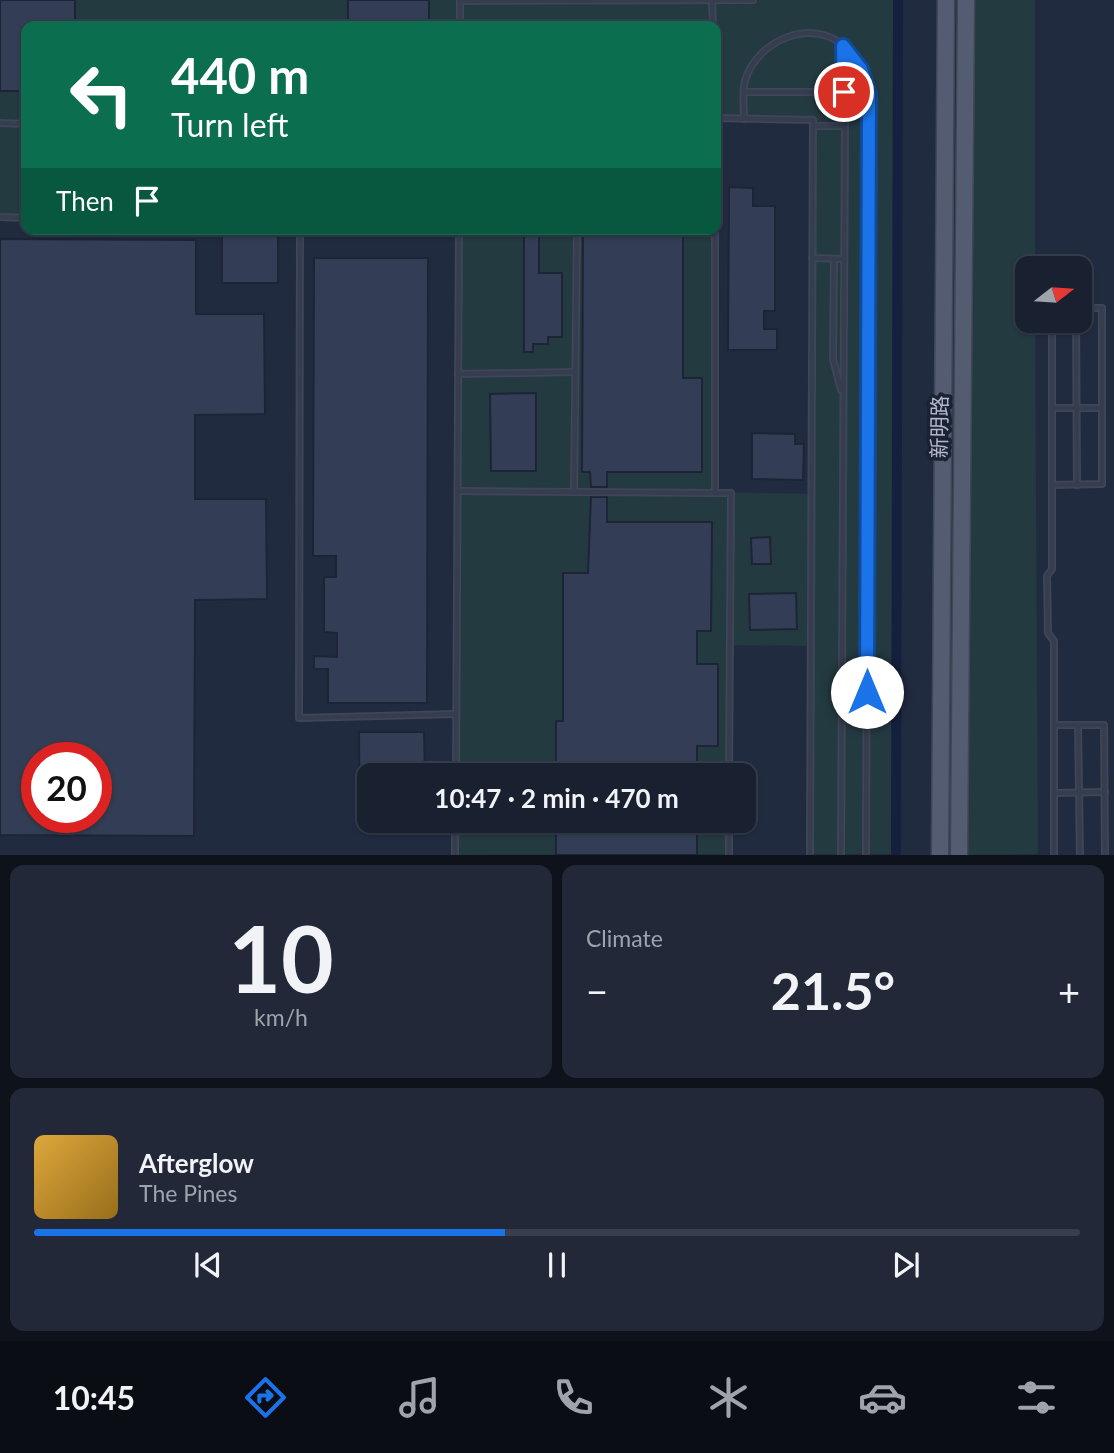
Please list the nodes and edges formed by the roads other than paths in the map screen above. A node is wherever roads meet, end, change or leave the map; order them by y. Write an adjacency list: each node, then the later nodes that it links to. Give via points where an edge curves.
1 (460, 0): 2 (lane); 6 (lane)
2 (712, 0): 3 (lane); 7 (lane)
3 (752, 0)
4 (946, 0): 55 (main road, 新明路)
5 (966, 0): 56 (main road, 新明路)
6 (460, 21)
7 (713, 21)
8 (843, 46): 9 (lane, via 828,35 786,37 759,53 745,81); 10 (lane); 54 (lane, via 861,69 869,94)
9 (745, 92): 10 (lane); 12 (lane)
10 (844, 92): 16 (lane)
11 (721, 118): 12 (lane)
12 (744, 119): 15 (lane, via 813,120)
13 (0, 123): 14 (lane)
14 (21, 124)
15 (813, 126): 16 (lane); 23 (lane)
16 (845, 126): 25 (lane)
17 (0, 218): 18 (lane)
18 (21, 218)
19 (300, 235): 40 (lane, via 299,718)
20 (459, 235): 30 (lane)
21 (577, 235): 29 (lane)
22 (715, 235): 39 (lane)
23 (812, 258): 24 (lane); 52 (lane)
24 (834, 259): 25 (lane); 31 (lane, via 833,359)
25 (844, 259): 31 (lane)
26 (1092, 309): 34 (lane, via 1102,309)
27 (1052, 333): 32 (lane)
28 (1076, 333): 33 (lane)
29 (575, 372): 30 (lane); 38 (lane)
30 (458, 374): 37 (lane)
31 (843, 399): 53 (lane)
32 (1052, 408): 33 (lane); 35 (lane)
33 (1077, 408): 34 (lane); 36 (lane)
34 (1102, 408): 36 (lane, via 1102,484)
35 (1052, 485): 36 (lane); 41 (lane, via 1052,569 1047,576 1048,633 1055,641)
36 (1077, 485)
37 (458, 491): 38 (lane); 40 (lane)
38 (574, 492): 39 (lane)
39 (715, 493): 44 (lane, via 731,493)
40 (456, 715): 43 (lane)
41 (1054, 725): 42 (lane); 46 (lane)
42 (1078, 725): 45 (lane, via 1104,725); 47 (lane)
43 (456, 763)
44 (729, 763)
45 (1105, 792): 47 (lane); 59 (lane)
46 (1054, 793): 47 (lane); 57 (lane)
47 (1079, 793): 58 (lane)
48 (455, 833): 50 (lane)
49 (729, 833): 51 (lane)
50 (455, 855)
51 (729, 855)
52 (810, 855)
53 (841, 855)
54 (866, 855)
55 (940, 855)
56 (959, 855)
57 (1054, 855)
58 (1080, 855)
59 (1105, 855)

